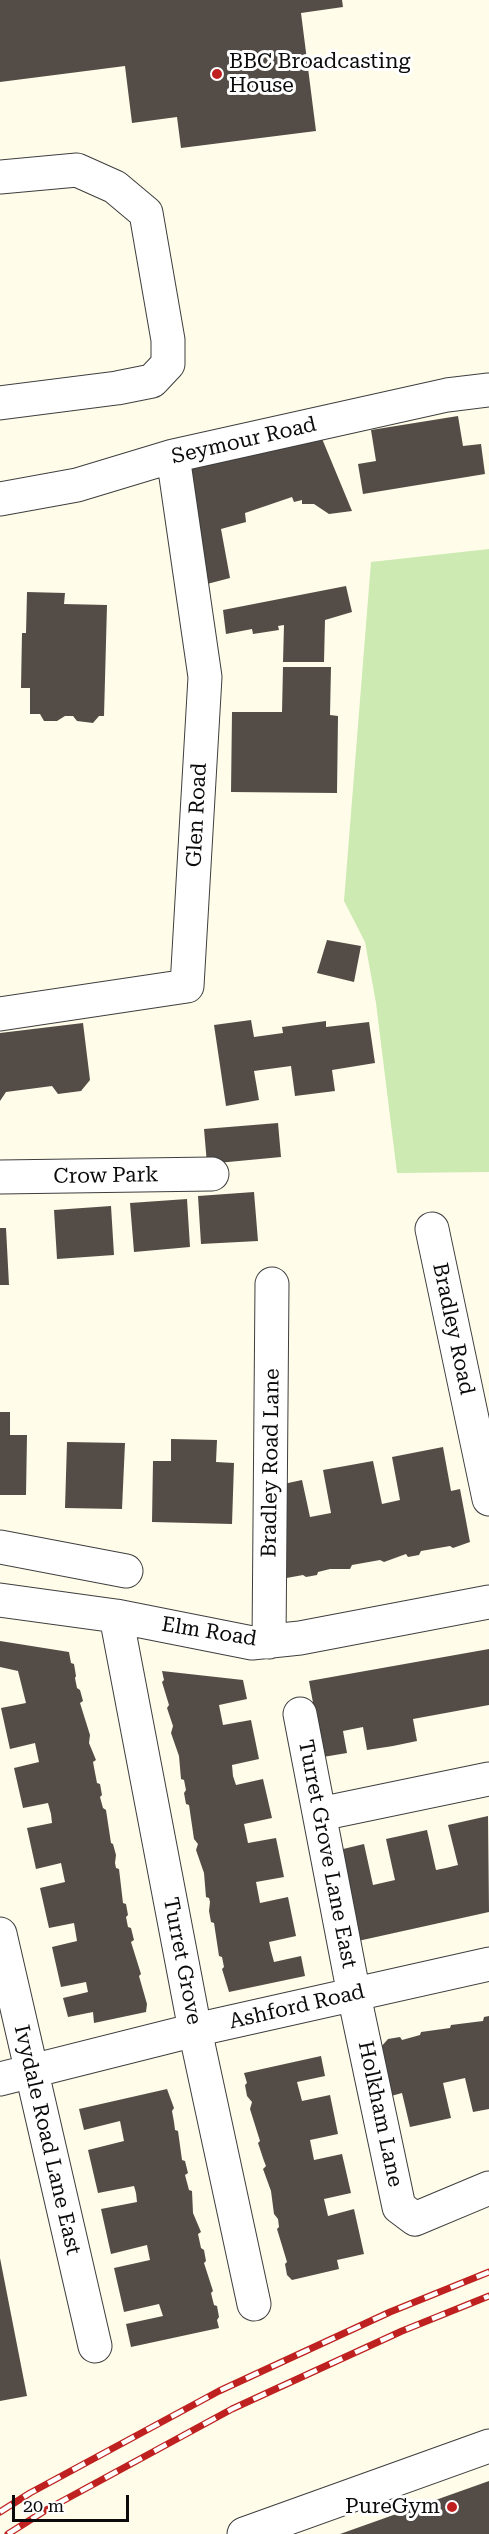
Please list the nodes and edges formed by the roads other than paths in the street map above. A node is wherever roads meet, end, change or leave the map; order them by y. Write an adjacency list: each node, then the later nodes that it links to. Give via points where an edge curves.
1 (0, 177): 3 (street, via 77,170 115,187 146,213 168,340 168,364 152,381)
2 (489, 390): 4 (street, Seymour Road, via 447,394)
3 (0, 403)
4 (173, 456): 5 (street, Seymour Road, via 77,485); 6 (street, Glen Road, via 205,677 187,987)
5 (0, 499)
6 (0, 1014)
7 (212, 1174): 8 (street, Crow Park)
8 (0, 1178)
9 (432, 1229): 11 (street, Bradley Road)
10 (272, 1284): 17 (street, Bradley Road Lane)
11 (489, 1499)
12 (0, 1547): 13 (street)
13 (126, 1571)
14 (0, 1600): 16 (street, Elm Road)
15 (489, 1602): 17 (street, Elm Road)
16 (116, 1616): 17 (street, Elm Road, via 252,1643); 24 (street, Turret Grove)
17 (269, 1641)
18 (300, 1714): 20 (street, Turret Grove Lane East)
19 (489, 1779): 20 (street)
20 (320, 1814): 23 (street, Turret Grove Lane East)
21 (0, 1934): 25 (street, Ivydale Road Lane East)
22 (489, 1964): 23 (street, Ashford Road)
23 (354, 1995): 24 (street, Ashford Road); 26 (street, Holkham Lane, via 399,2206 415,2219)
24 (195, 2030): 25 (street, Ashford Road); 27 (street, Turret Grove)
25 (15, 2075): 28 (street, Ivydale Road Lane East)
26 (489, 2188)
27 (254, 2304)
28 (95, 2346)
29 (489, 2446): 30 (street)
30 (244, 2534)

